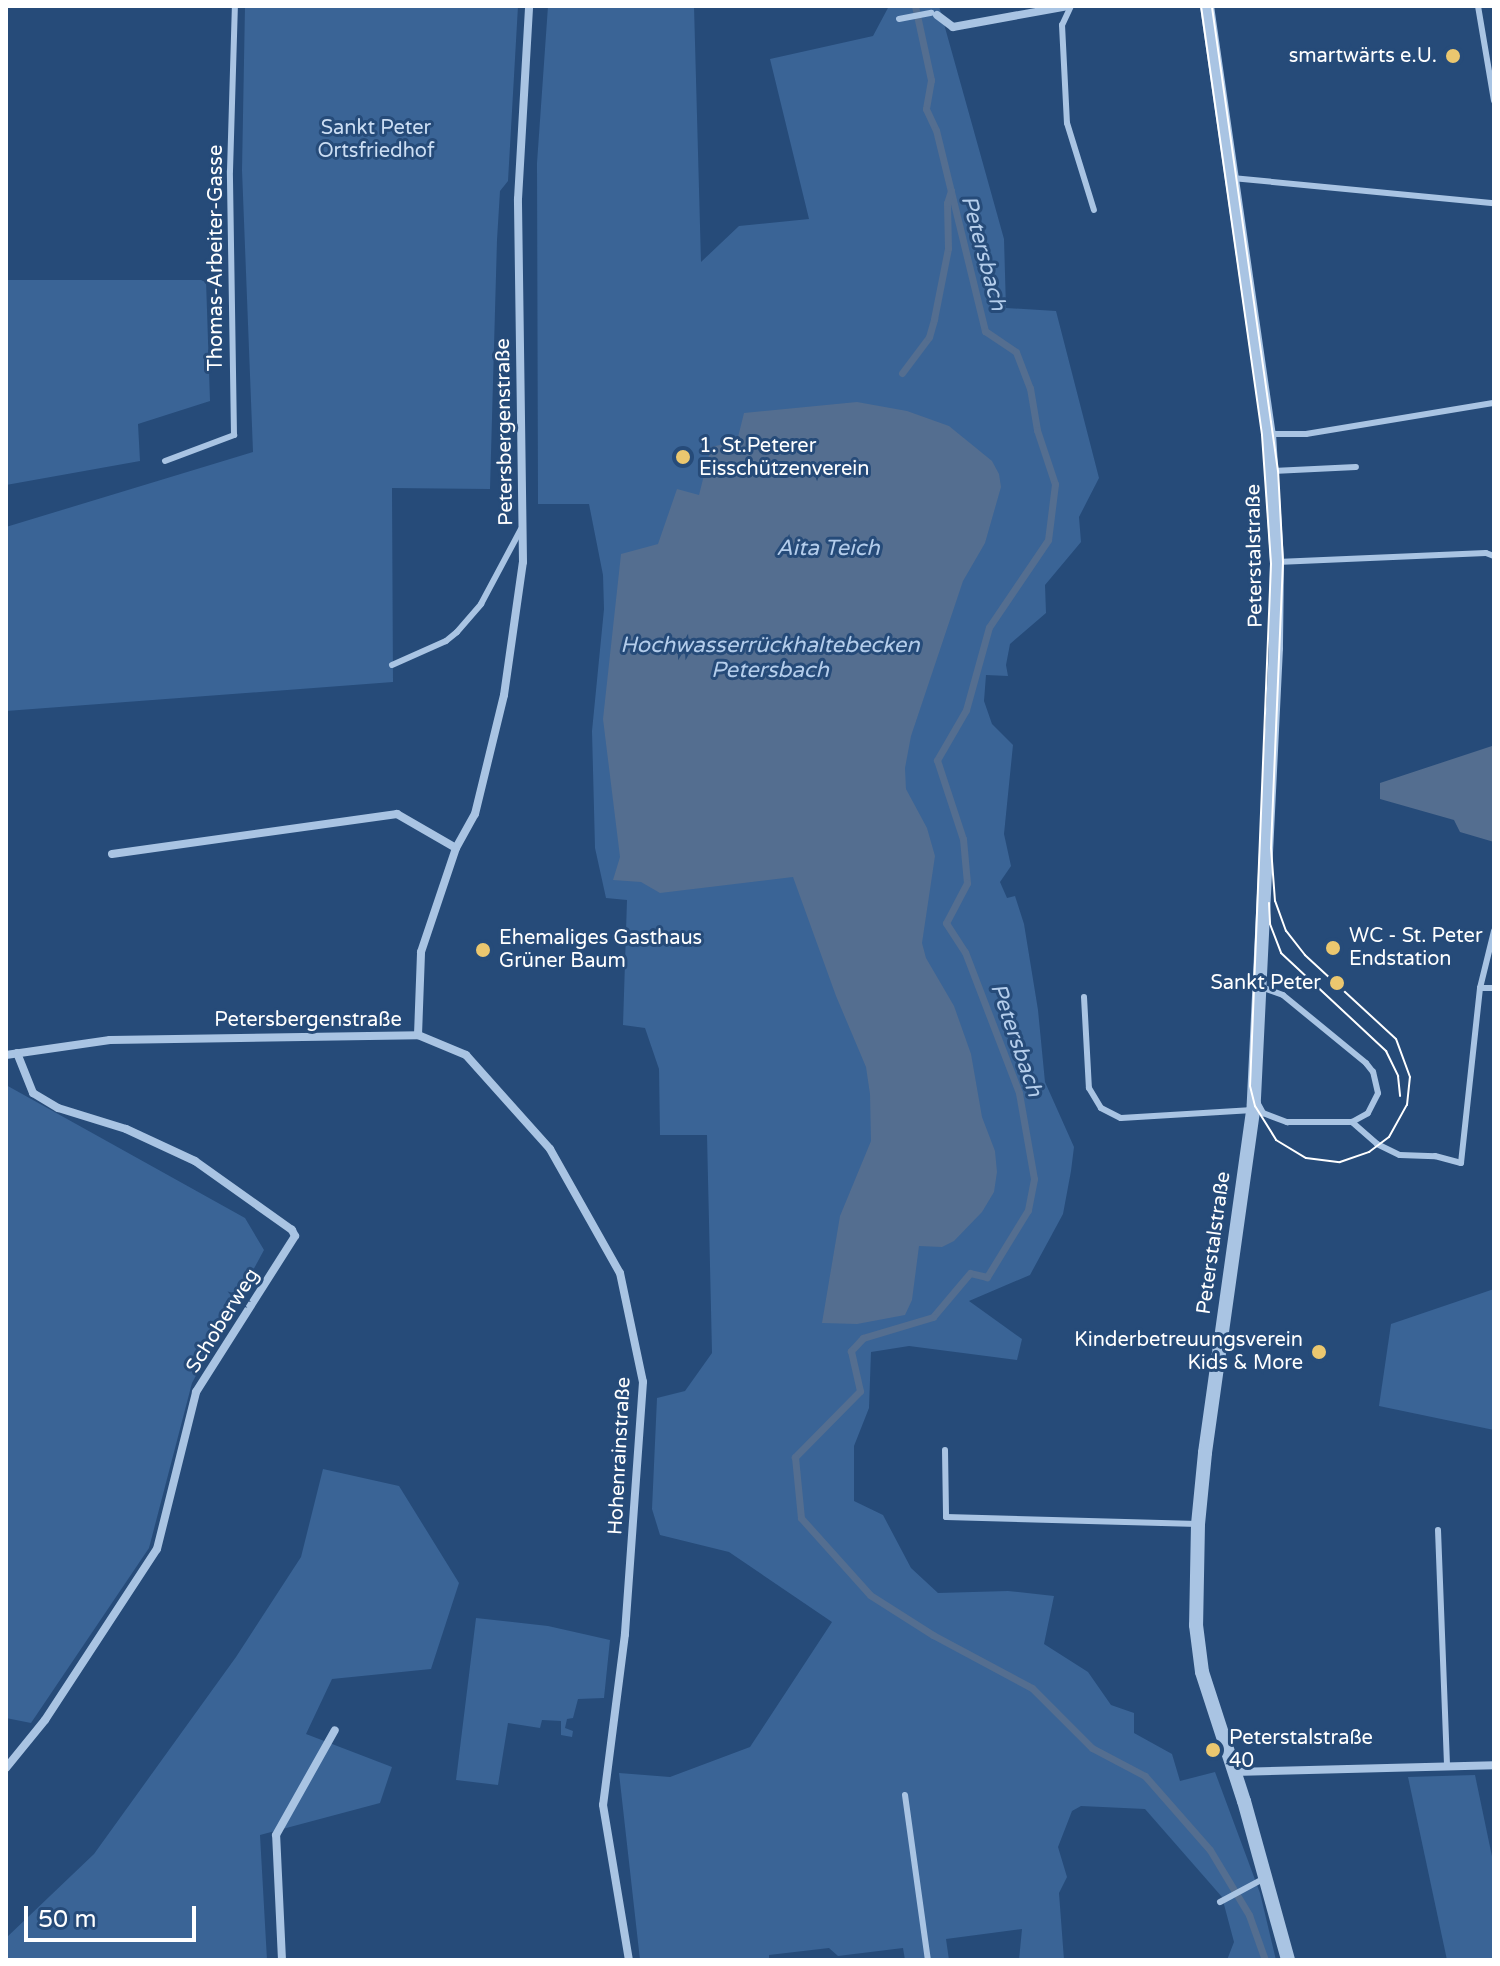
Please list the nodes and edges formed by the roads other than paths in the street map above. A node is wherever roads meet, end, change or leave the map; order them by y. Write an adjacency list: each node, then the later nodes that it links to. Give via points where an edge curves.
1 (235, 6): 14 (lane, Thomas-Arbeiter-Gasse, via 230,171 234,435)
2 (529, 6): 17 (street, Petersbergenstraße, via 518,199)
3 (1069, 6): 6 (street, via 953,27); 11 (lane, via 1062,25 1067,123)
4 (1207, 6): 9 (street, Peterstalstraße)
5 (1478, 6): 8 (lane)
6 (934, 14): 7 (lane)
7 (899, 19)
8 (1494, 101)
9 (1232, 178): 10 (lane); 13 (street, Peterstalstraße)
10 (1494, 203)
11 (1094, 210)
12 (1494, 403): 13 (lane, via 1306,434)
13 (1269, 434): 16 (street, Peterstalstraße)
14 (165, 461)
15 (1356, 467): 16 (lane)
16 (1273, 471): 19 (street, Peterstalstraße)
17 (522, 526): 20 (lane, via 481,604 457,632); 21 (street, Petersbergenstraße, via 523,562 504,695 475,814)
18 (1494, 556): 19 (lane)
19 (1277, 562): 24 (street, Peterstalstraße)
20 (392, 665)
21 (456, 848): 22 (street, via 397,814); 28 (street, Petersbergenstraße, via 421,952)
22 (112, 854)
23 (1494, 931): 25 (lane)
24 (1261, 987): 31 (street, Peterstalstraße); 33 (lane, via 1283,995 1373,1072 1378,1093 1374,1104)
25 (1480, 988): 26 (lane); 33 (lane, via 1461,1163 1400,1155)
26 (1494, 988)
27 (1084, 997): 32 (lane, via 1089,1088 1101,1108 1121,1118)
28 (418, 1035): 29 (street, Petersbergenstraße, via 110,1040); 46 (street, Hohenrainstraße, via 466,1055 550,1149 620,1273 643,1382 625,1634 603,1805)
29 (17, 1053): 30 (street, Petersbergenstraße); 40 (street, Schoberweg, via 33,1093 58,1108 126,1129 195,1161 295,1236 196,1392 157,1549 45,1720)
30 (6, 1055)
31 (1256, 1079): 32 (street, Peterstalstraße); 33 (lane, via 1257,1103 1273,1119)
32 (1253, 1110): 35 (street, Peterstalstraße)
33 (1352, 1122)
34 (945, 1450): 35 (lane, via 946,1517)
35 (1198, 1524): 41 (street, Peterstalstraße, via 1196,1625 1202,1672)
36 (1438, 1530): 39 (lane)
37 (335, 1730): 45 (street, via 276,1835)
38 (1494, 1765): 39 (street)
39 (1447, 1766): 41 (street)
40 (6, 1768)
41 (1234, 1772): 43 (street, Peterstalstraße)
42 (905, 1795): 47 (lane)
43 (1265, 1878): 44 (lane); 48 (street, Peterstalstraße)
44 (1220, 1902)
45 (282, 1960)
46 (629, 1960)
47 (928, 1960)
48 (1288, 1960)

